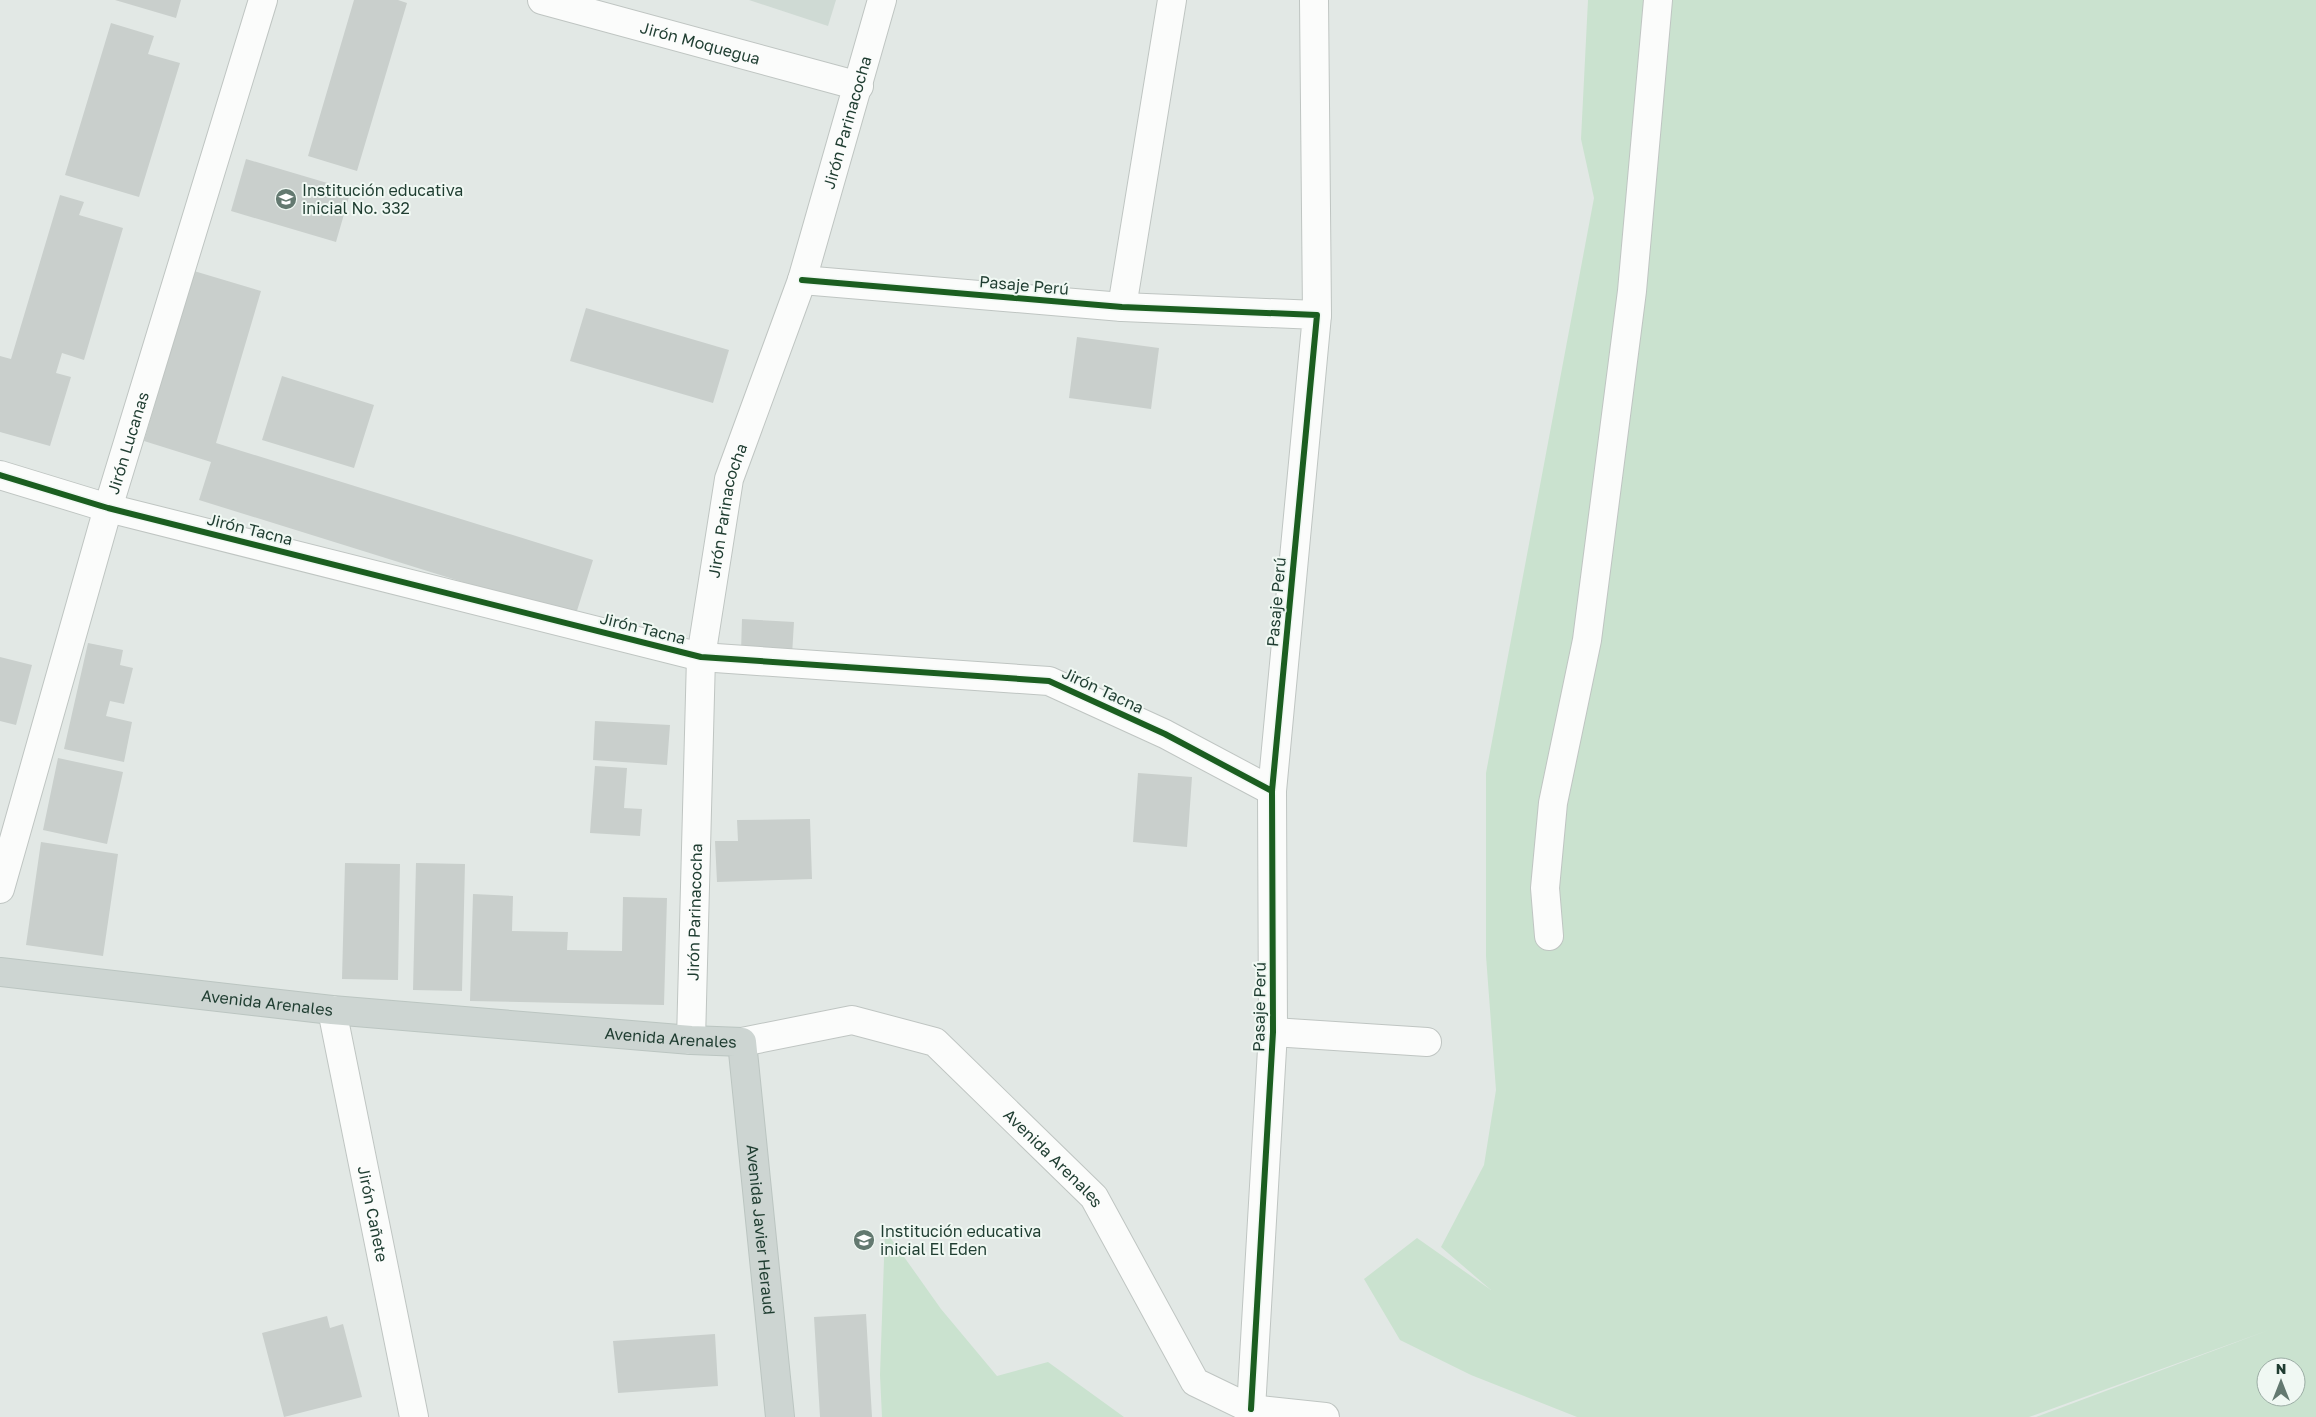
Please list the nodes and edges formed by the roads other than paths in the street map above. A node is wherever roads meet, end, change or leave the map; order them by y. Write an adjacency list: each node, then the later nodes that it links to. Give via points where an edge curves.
1 (263, 0): 12 (street, Jirón Lucanas)
2 (542, 0): 7 (street, Jirón Moquegua)
3 (882, 0): 7 (street, Jirón Parinacocha)
4 (1172, 0): 9 (street)
5 (1314, 0): 10 (street, Pasaje Perú)
6 (1658, 0): 16 (street, via 1632,291 1595,582 1587,640 1553,803 1545,888)
7 (859, 86): 8 (street, Jirón Parinacocha)
8 (802, 280): 9 (street, Pasaje Perú); 13 (street, Jirón Parinacocha, via 729,479)
9 (1122, 307): 10 (street, Pasaje Perú)
10 (1317, 315): 14 (street, Pasaje Perú)
11 (0, 474): 12 (street, Jirón Tacna)
12 (108, 508): 13 (street, Jirón Tacna); 15 (street, Jirón Lucanas)
13 (701, 657): 14 (street, Jirón Tacna, via 1049,680 1165,734); 20 (street, Jirón Parinacocha)
14 (1272, 791): 19 (street, Pasaje Perú)
15 (0, 889)
16 (1549, 936)
17 (0, 972): 18 (main road, Avenida Arenales)
18 (332, 1010): 20 (main road, Avenida Arenales); 24 (street, Jirón Cañete)
19 (1274, 1032): 22 (street); 23 (street, Pasaje Perú)
20 (691, 1040): 21 (main road, Avenida Arenales)
21 (742, 1042): 23 (street, Avenida Arenales, via 852,1020 935,1042 1094,1197 1195,1382); 25 (main road, Avenida Javier Heraud)
22 (1427, 1042)
23 (1251, 1409): 26 (street, Avenida Arenales)
24 (414, 1417)
25 (780, 1417)
26 (1325, 1417)

